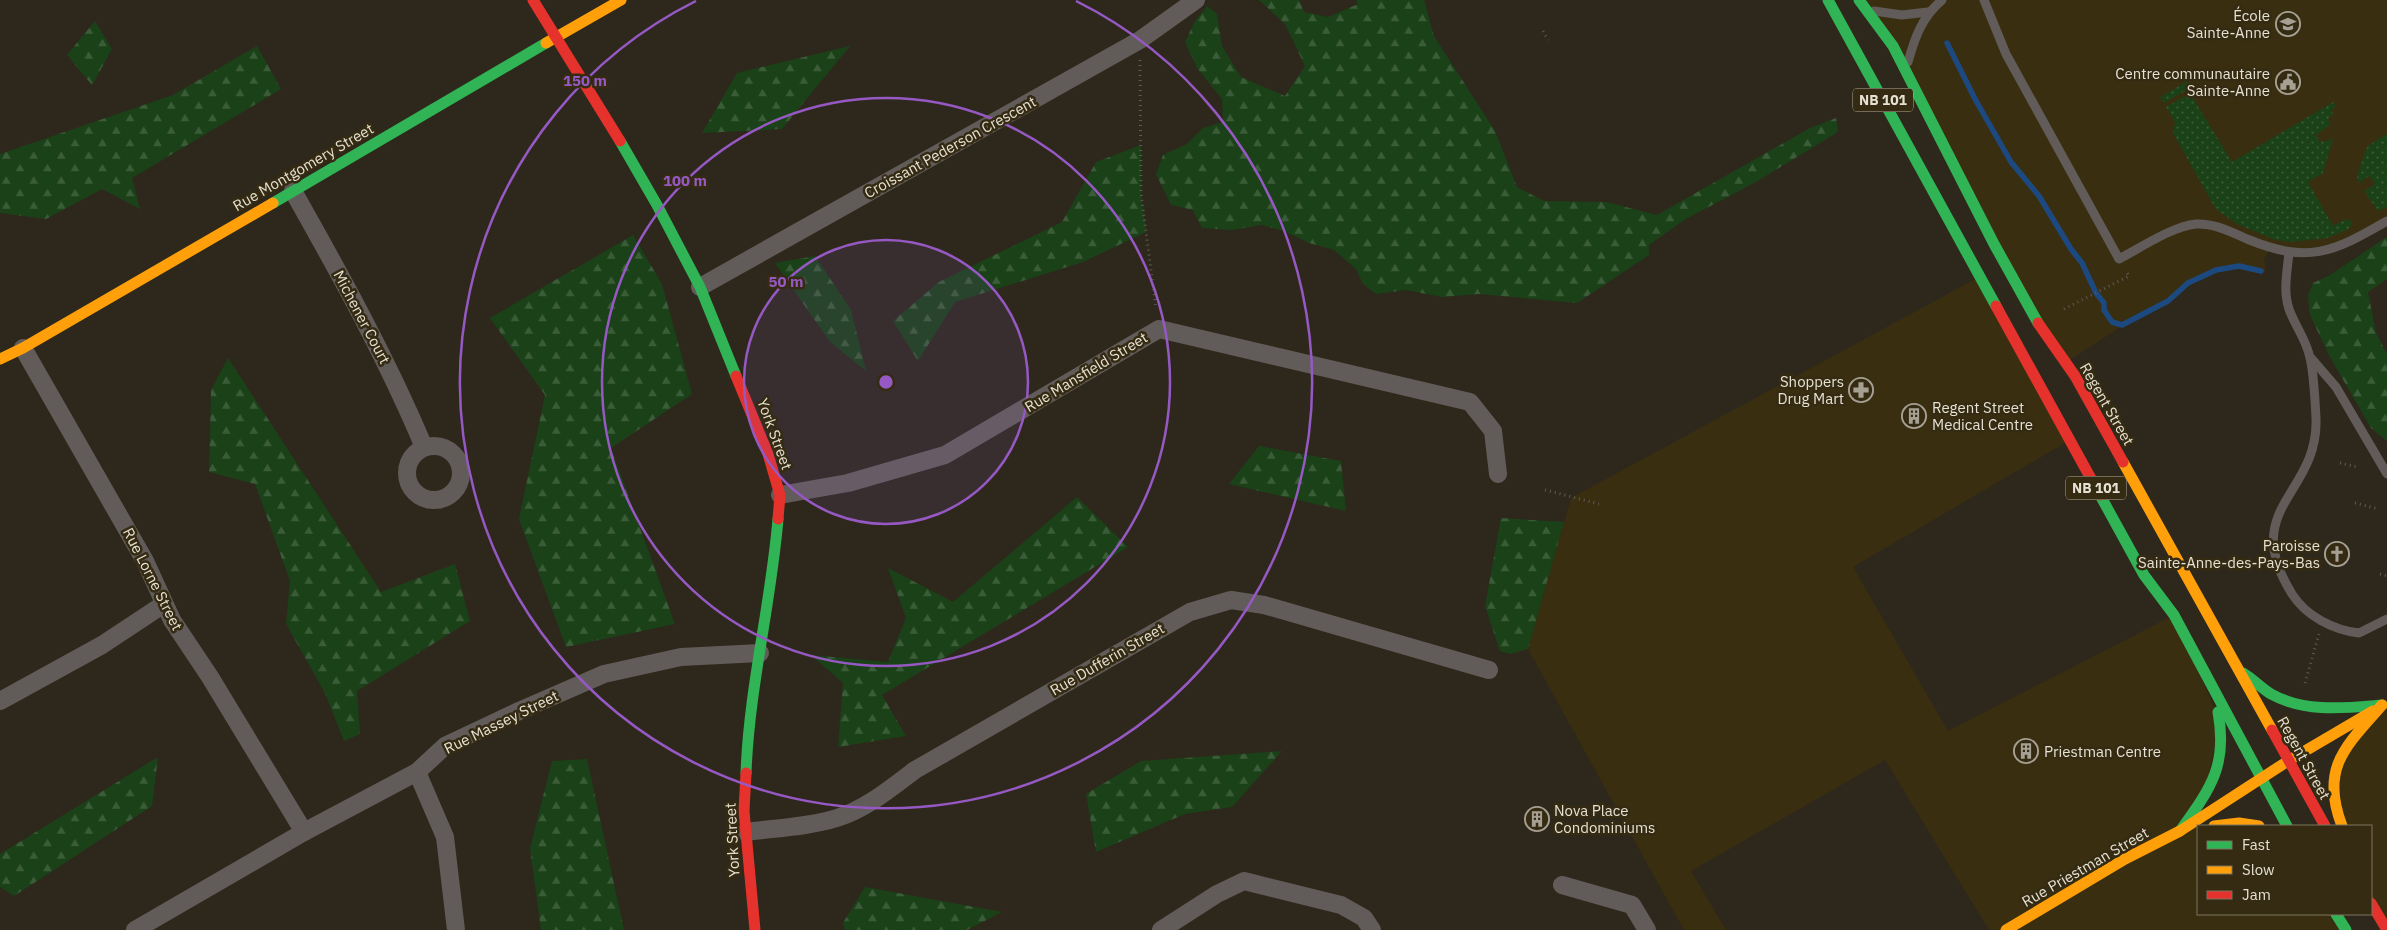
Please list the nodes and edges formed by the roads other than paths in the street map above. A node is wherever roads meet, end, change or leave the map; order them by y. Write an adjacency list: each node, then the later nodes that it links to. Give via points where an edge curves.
1 (533, 0): 9 (main road, York Street)
2 (620, 0): 9 (main road, Rue Montgomery Street)
3 (1196, 0): 16 (street, Croissant Pederson Crescent, via 1140,40)
4 (1828, 0): 12 (main road, NB 101)
5 (1942, 0): 8 (lane)
6 (1984, 0): 15 (lane, via 2006,54 2119,259 2193,224 2219,228)
7 (1862, 5): 8 (lane, via 1902,15); 10 (main road, Regent Street / NB 101, via 1893,46)
8 (1928, 12): 10 (lane, via 1915,37)
9 (556, 38): 11 (main road, Rue Montgomery Street); 16 (main road, York Street, via 657,205)
10 (1906, 70): 14 (main road, Regent Street / NB 101)
11 (293, 191): 17 (main road, Rue Montgomery Street); 20 (street, Michener Court, via 363,316)
12 (1938, 199): 14 (main road, via 1955,203 1972,216); 29 (main road, NB 101, via 2144,575 2174,615)
13 (2387, 221): 15 (lane, via 2327,250)
14 (1994, 244): 28 (main road, Regent Street / NB 101, via 2043,331 2075,376)
15 (2289, 253): 18 (lane, via 2286,297)
16 (700, 287): 23 (main road, York Street, via 768,454)
17 (23, 348): 19 (main road, Rue Montgomery Street); 24 (street, Rue Lorne Street, via 137,545)
18 (2310, 358): 22 (lane, via 2336,387); 25 (lane, via 2316,420 2314,447 2310,460 2284,500 2275,524 2276,560 2296,599 2317,619 2359,633)
19 (0, 359)
20 (424, 447)
21 (1498, 474): 23 (street, Rue Mansfield Street, via 1493,431 1470,402 1159,329 945,455 848,483)
22 (2387, 474)
23 (780, 495): 26 (main road, York Street, via 775,556)
24 (164, 604): 30 (street, via 102,645); 42 (street, Rue Lorne Street)
25 (2387, 619)
26 (760, 653): 33 (street, Rue Massey Street, via 681,657 604,674 444,746); 43 (main road, York Street, via 748,749 744,811)
27 (1489, 670): 43 (street, Rue Dufferin Street, via 1264,606 1231,600 1190,612 915,770 849,813 814,823)
28 (2237, 670): 31 (main road, via 2286,701 2317,707); 32 (main road, Regent Street / NB 101)
29 (2212, 687): 34 (main road, NB 101); 41 (main road, via 2223,749 2220,764 2210,789)
30 (0, 701)
31 (2385, 704): 32 (main road); 39 (main road, via 2339,758 2331,783 2335,811)
32 (2288, 761): 34 (main road); 38 (main road, Regent Street / NB 101)
33 (417, 772): 42 (street, Rue Massey Street); 48 (street, via 444,837)
34 (2260, 779): 37 (main road, NB 101); 41 (main road)
35 (2226, 825): 36 (main road)
36 (2249, 825)
37 (2286, 825)
38 (2324, 825)
39 (2342, 825)
40 (2197, 828): 41 (main road)
41 (2180, 831): 53 (main road, Rue Priestman Street, via 2124,859)
42 (304, 832): 47 (street, Rue Massey Street)
43 (746, 832): 49 (main road, York Street)
44 (1562, 885): 52 (street, via 1632,905)
45 (2372, 905): 55 (main road)
46 (2337, 915): 54 (main road)
47 (143, 928)
48 (456, 930)
49 (755, 930)
50 (1161, 930): 51 (street, via 1217,894 1244,881 1341,905 1364,918)
51 (1372, 930)
52 (1647, 930)
53 (2006, 930)
54 (2346, 930)
55 (2387, 930)

